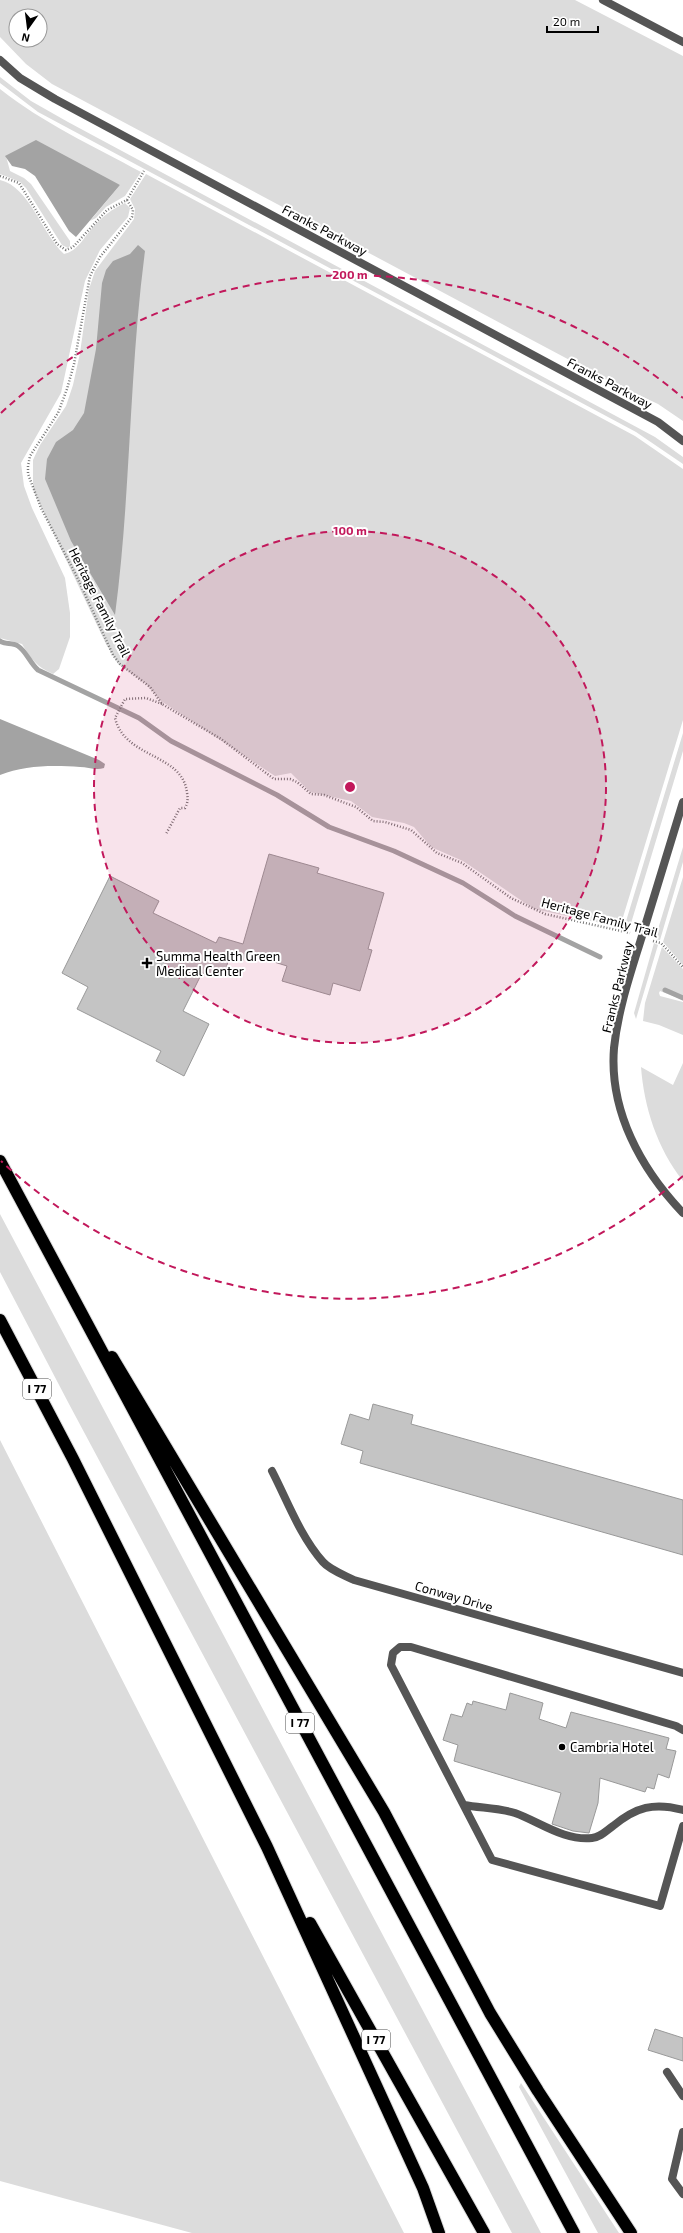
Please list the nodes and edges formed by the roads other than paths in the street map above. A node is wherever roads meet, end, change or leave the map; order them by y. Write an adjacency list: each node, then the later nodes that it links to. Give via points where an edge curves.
1 (603, 0): 2 (street)
2 (683, 42)
3 (0, 60): 4 (street, Franks Parkway, via 20,78 55,99 658,422)
4 (683, 440)
5 (683, 802): 8 (street, Franks Parkway, via 617,1028 614,1069 623,1117 632,1143 664,1193)
6 (0, 1161): 7 (highway, I 77)
7 (27, 1213): 23 (highway, I 77); 24 (highway, via 384,1812 490,2013)
8 (683, 1213)
9 (0, 1320): 16 (highway, I 77, via 73,1459)
10 (272, 1471): 11 (street, Conway Drive, via 309,1543 323,1563 354,1580)
11 (683, 1673)
12 (683, 1730): 13 (street, via 668,1723 412,1647 400,1647 393,1653 391,1665)
13 (464, 1805): 14 (street, via 513,1813 545,1828 576,1838 602,1835 646,1807 664,1805); 15 (street, via 492,1860 660,1906)
14 (683, 1810)
15 (683, 1826)
16 (267, 1847): 21 (highway, via 423,2188); 22 (highway, I 77)
17 (667, 2072): 18 (street)
18 (683, 2096)
19 (683, 2132): 20 (street, via 672,2179)
20 (683, 2194)
21 (439, 2233)
22 (484, 2233)
23 (574, 2233)
24 (631, 2233)

